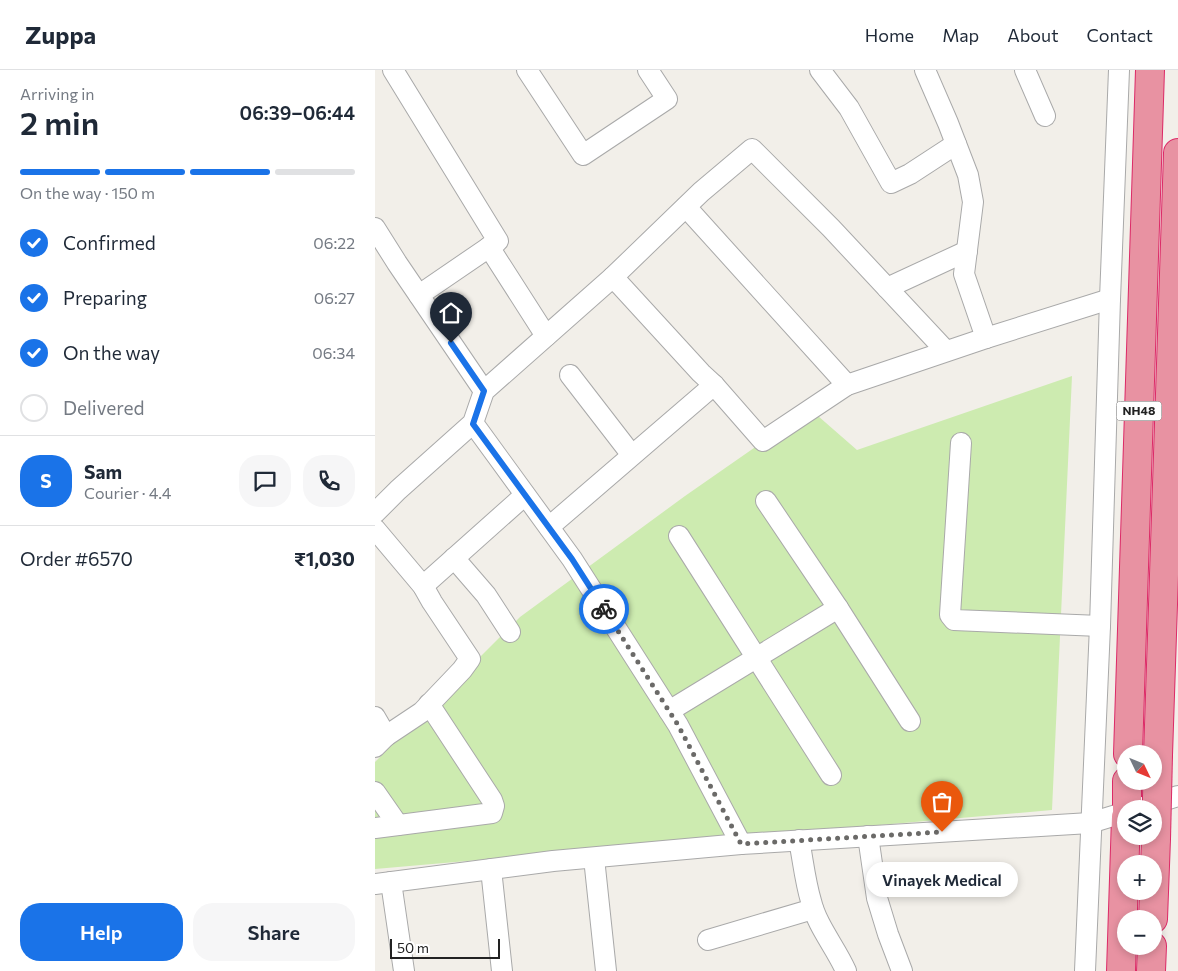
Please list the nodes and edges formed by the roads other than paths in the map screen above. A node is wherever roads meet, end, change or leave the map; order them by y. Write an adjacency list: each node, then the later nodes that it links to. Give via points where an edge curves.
1 (393, 70): 14 (street, via 498,241)
2 (527, 70): 3 (street, via 583,155 667,100)
3 (648, 70)
4 (820, 70): 10 (street, via 849,108 891,183)
5 (925, 70): 10 (street)
6 (1025, 70): 9 (street)
7 (1119, 70): 19 (street)
8 (1150, 70): 47 (highway, NH48)
9 (1045, 116)
10 (956, 144): 15 (street, via 968,175 973,202)
11 (1178, 154): 64 (highway, NH48, bridge)
12 (686, 207): 16 (street); 17 (street, via 752,149); 25 (street)
13 (375, 228): 18 (street)
14 (489, 247): 18 (street); 20 (street)
15 (967, 251): 17 (street); 21 (street, via 964,274)
16 (613, 277): 20 (street); 24 (street)
17 (887, 288): 22 (street)
18 (419, 295): 26 (street)
19 (1109, 299): 21 (street); 39 (street)
20 (546, 336): 26 (street)
21 (985, 338): 22 (street)
22 (946, 351): 25 (street)
23 (570, 375): 29 (street)
24 (714, 385): 25 (street, via 763,441); 29 (street)
25 (847, 385)
26 (484, 391): 27 (street)
27 (473, 424): 30 (street); 32 (street)
28 (961, 443): 39 (street, via 950,615 954,620)
29 (631, 454): 33 (street)
30 (525, 495): 33 (street); 36 (street)
31 (766, 501): 38 (street)
32 (375, 513)
33 (549, 527): 43 (street)
34 (375, 529): 37 (street)
35 (679, 536): 41 (street)
36 (454, 558): 37 (street); 40 (street)
37 (423, 586): 42 (street, via 470,659)
38 (838, 608): 41 (street); 45 (street)
39 (1100, 626): 53 (street)
40 (510, 632)
41 (756, 658): 43 (street); 48 (street)
42 (429, 704): 46 (street); 54 (street, via 494,806 492,813)
43 (669, 711): 58 (street)
44 (375, 717): 46 (street)
45 (910, 721)
46 (380, 742)
47 (1128, 745)
48 (831, 776)
49 (375, 792): 54 (street)
50 (1178, 796): 51 (street)
51 (1162, 801)
52 (1117, 813): 53 (street)
53 (1090, 823): 56 (street); 72 (street)
54 (398, 825): 55 (street)
55 (375, 828)
56 (867, 836): 57 (street); 71 (street, via 877,898)
57 (799, 840): 58 (street); 63 (street)
58 (741, 844): 60 (street)
59 (1125, 845): 73 (highway)
60 (595, 858): 61 (street); 69 (street)
61 (491, 869): 62 (street); 68 (street)
62 (383, 883): 67 (street)
63 (813, 909): 65 (street); 70 (street)
64 (1153, 910)
65 (707, 940)
66 (1152, 955): 74 (highway)
67 (404, 971)
68 (502, 971)
69 (606, 971)
70 (846, 971)
71 (902, 971)
72 (1085, 971)
73 (1121, 971)
74 (1151, 971)

